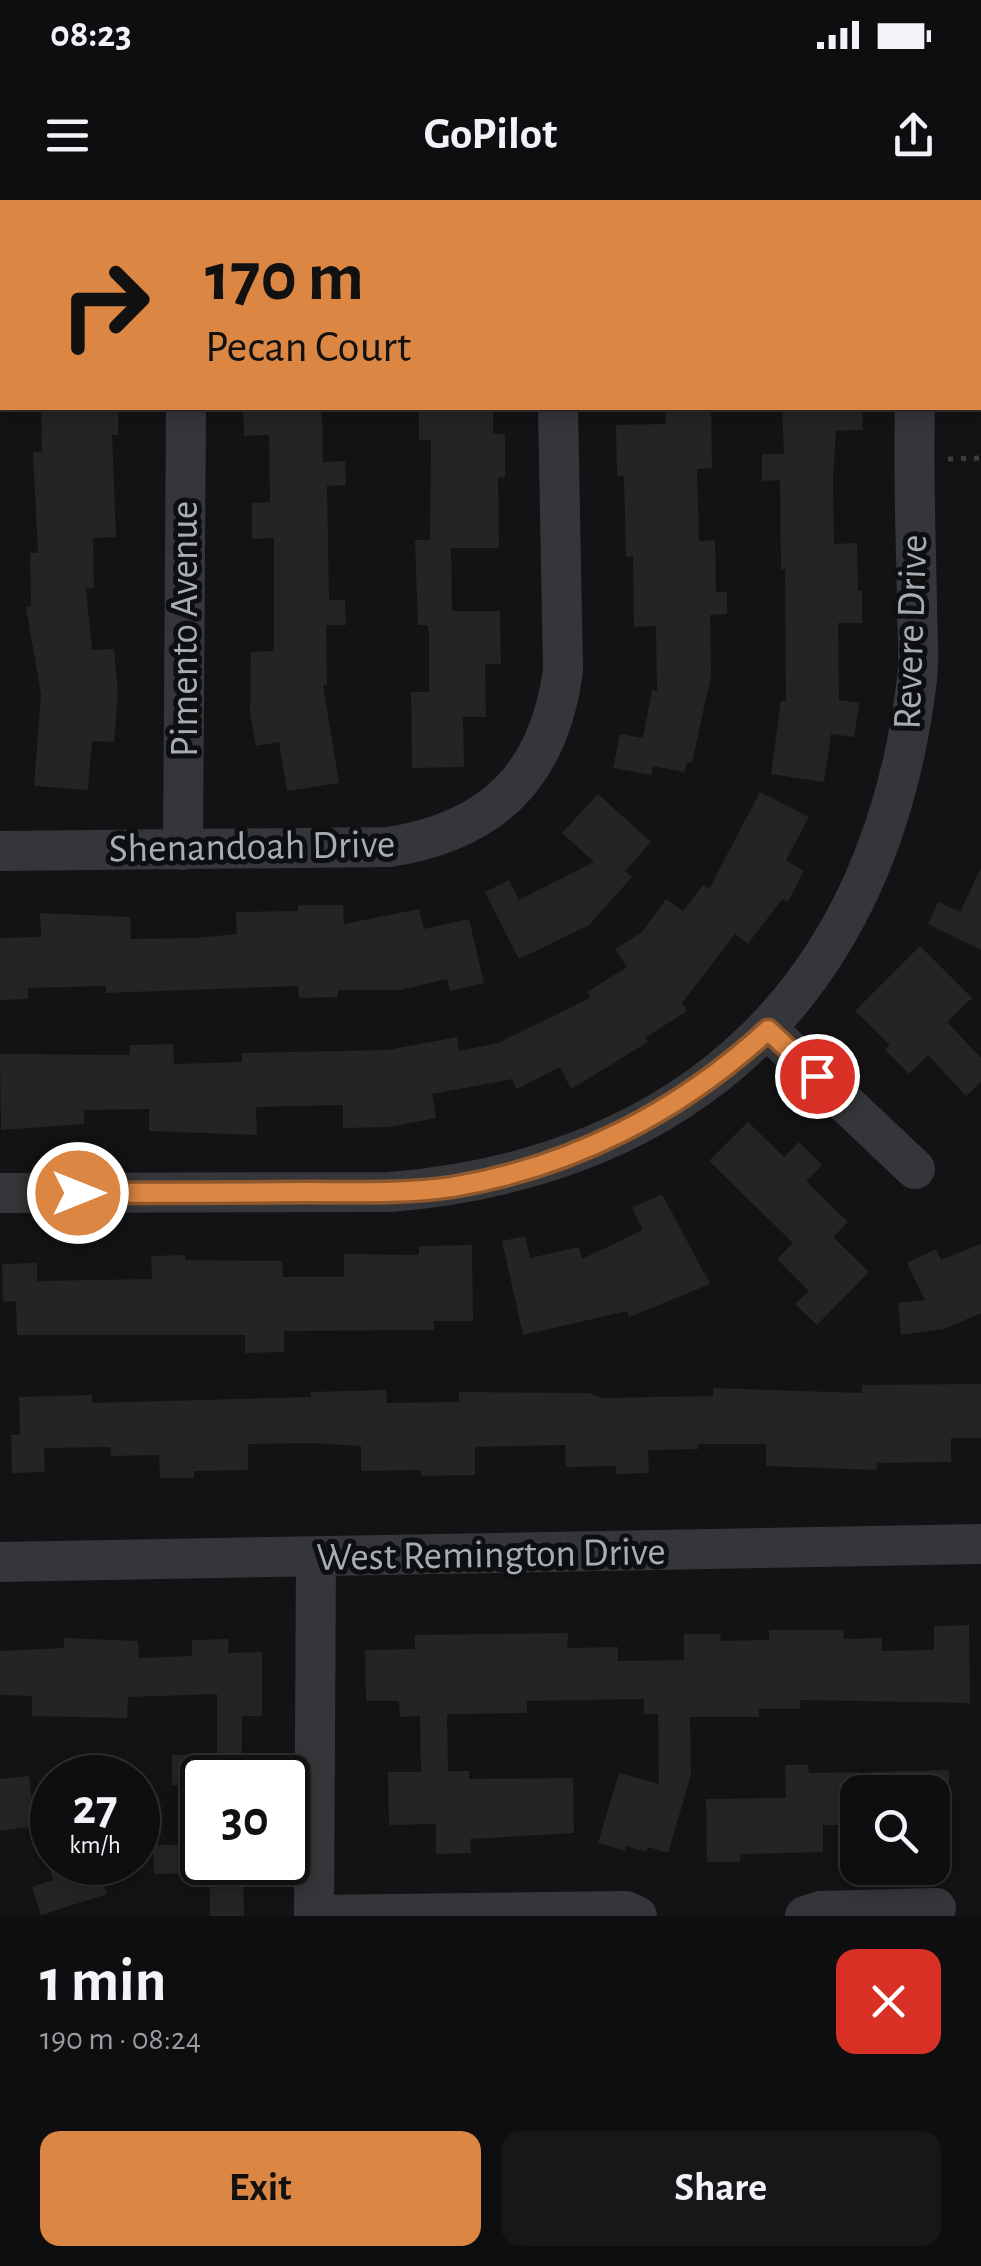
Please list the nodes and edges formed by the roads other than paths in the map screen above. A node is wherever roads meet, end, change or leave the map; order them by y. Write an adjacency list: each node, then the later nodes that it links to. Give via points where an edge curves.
1 (186, 410): 4 (street, Pimento Avenue)
2 (558, 410): 4 (street, Shenandoah Drive, via 563,670 558,709 524,778 477,820 420,842)
3 (915, 410): 6 (street, Revere Drive, via 918,674 908,744 869,872 806,986)
4 (184, 850): 5 (street, Shenandoah Drive)
5 (0, 851)
6 (768, 1030): 7 (street); 8 (street, Revere Drive, via 693,1092 618,1135 510,1174 450,1187)
7 (915, 1169)
8 (0, 1194)
9 (981, 1544): 10 (street, West Remington Drive)
10 (316, 1559): 11 (street, West Remington Drive); 13 (street)
11 (0, 1562)
12 (936, 1908): 15 (street)
13 (314, 1916): 14 (street)
14 (637, 1916)
15 (805, 1916)

